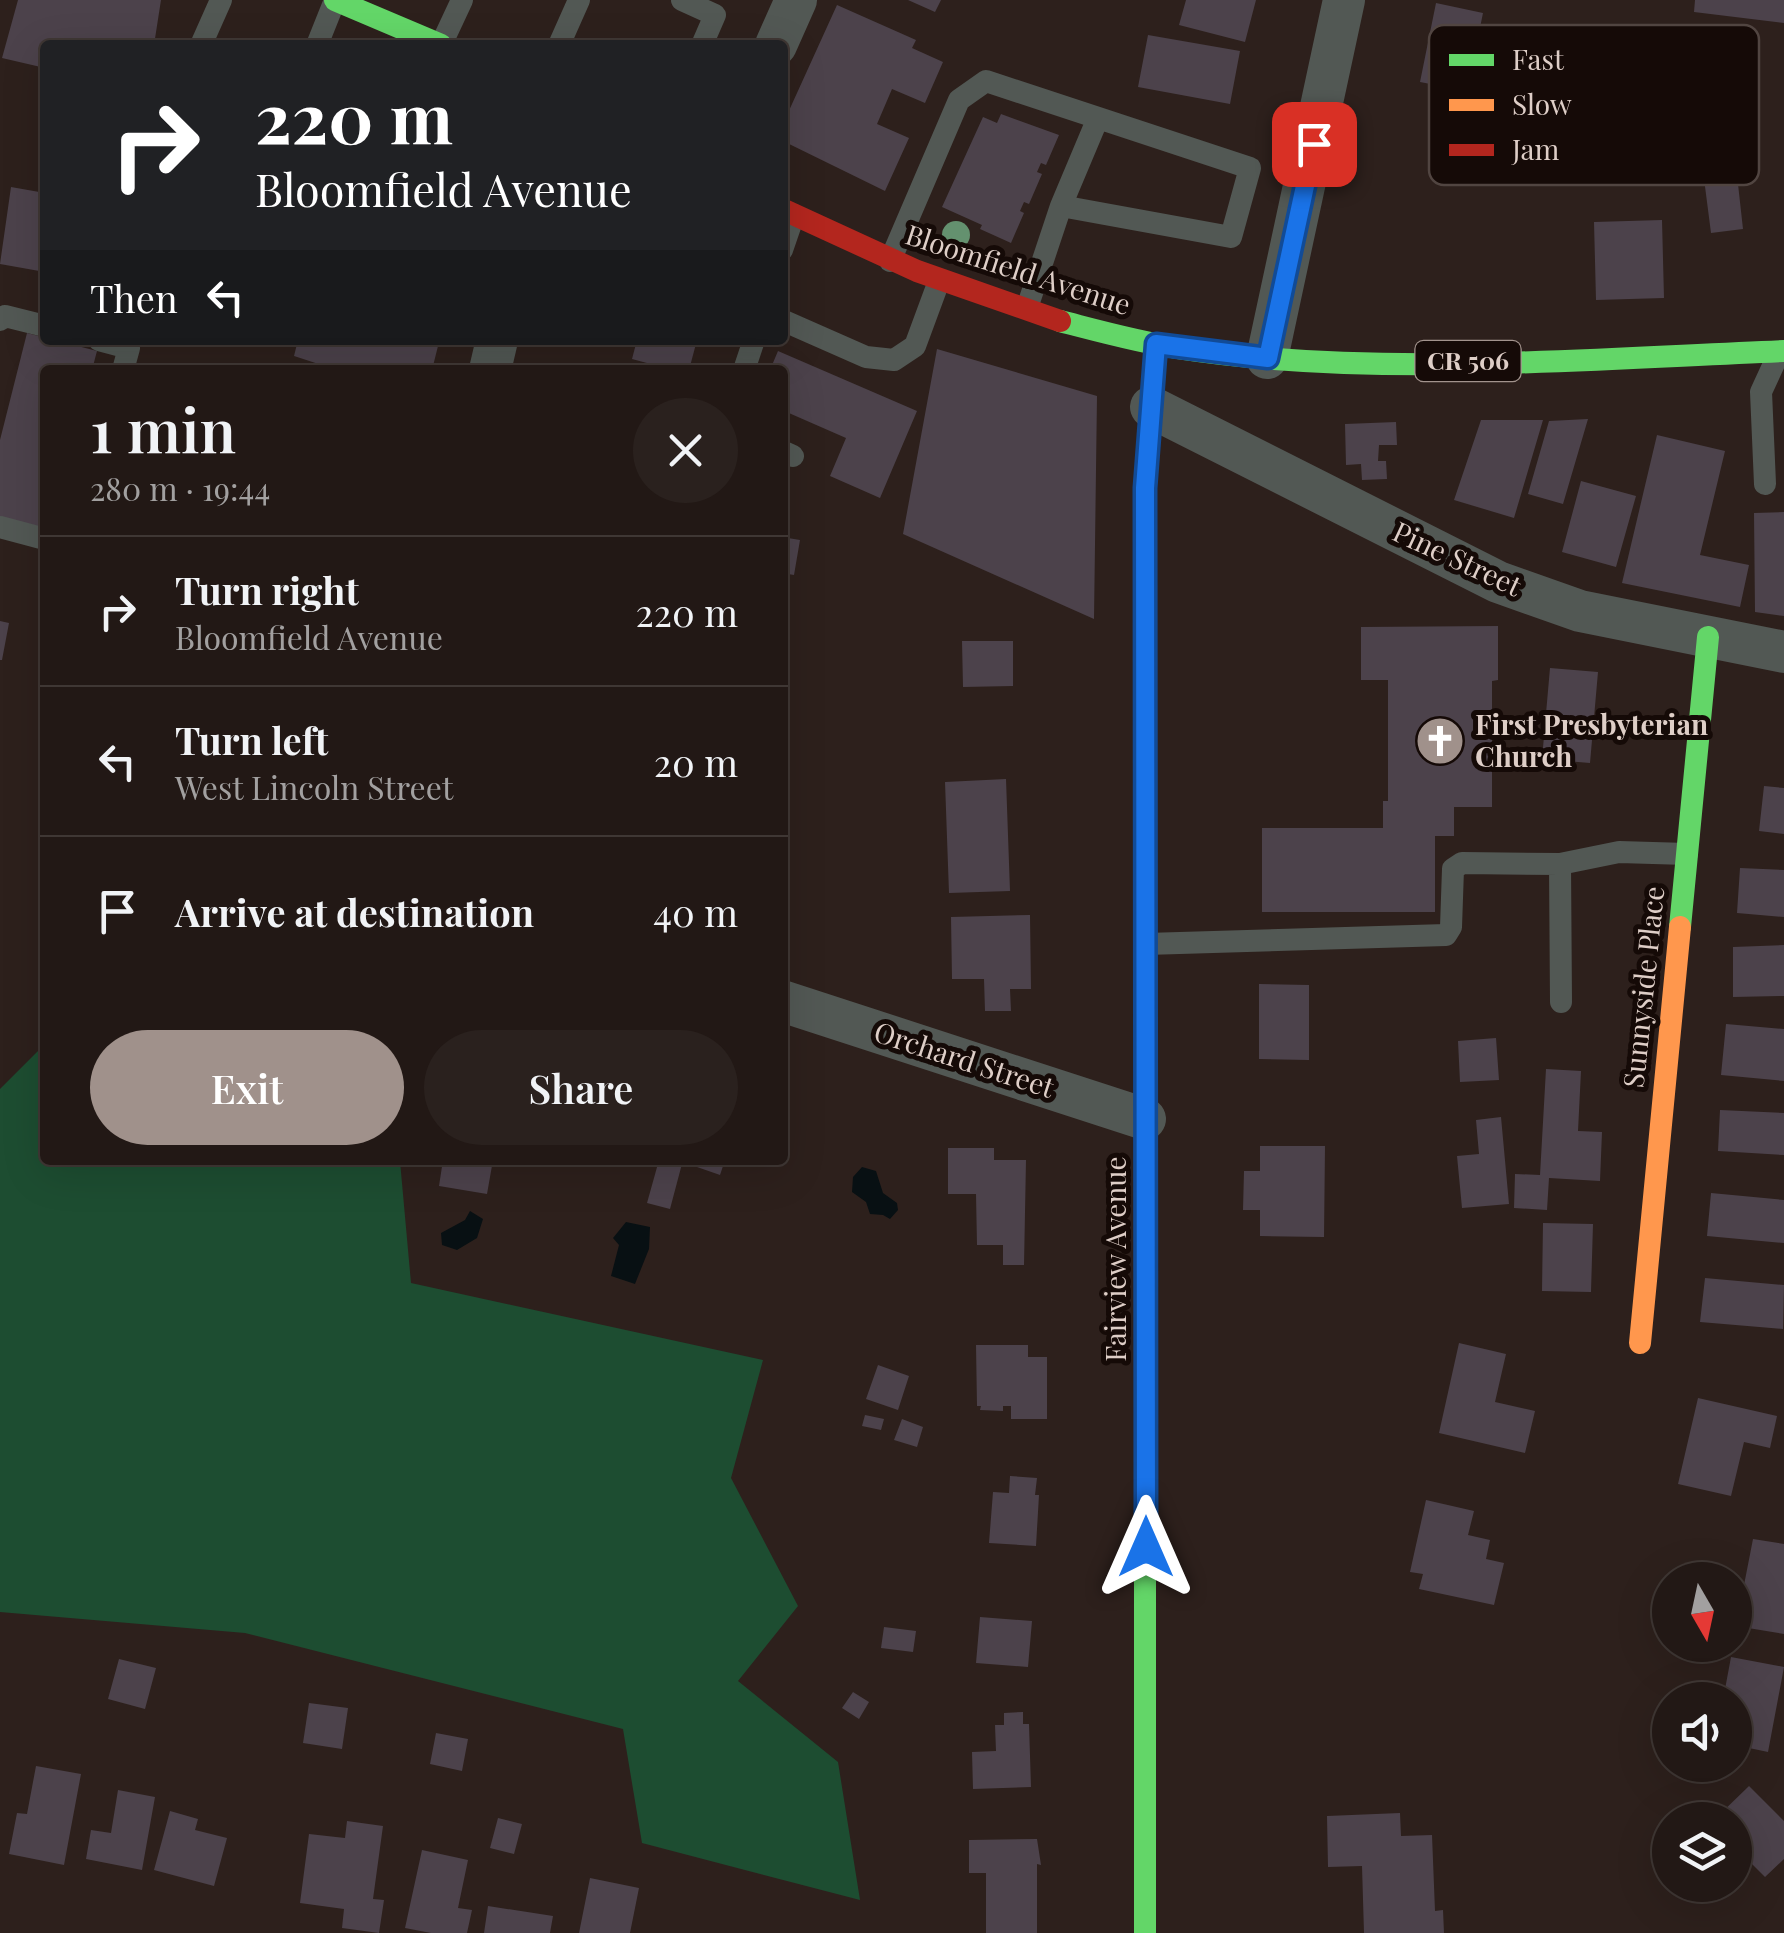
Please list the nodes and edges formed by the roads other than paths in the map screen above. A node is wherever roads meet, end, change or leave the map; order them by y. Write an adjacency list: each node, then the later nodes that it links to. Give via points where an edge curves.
1 (221, 0): 8 (lane)
2 (335, 0): 9 (lane); 10 (main road)
3 (462, 0): 11 (lane)
4 (579, 0): 12 (lane)
5 (682, 0): 13 (lane, via 715,15)
6 (796, 0): 14 (street)
7 (1344, 0): 27 (street)
8 (203, 40)
9 (318, 40)
10 (429, 40)
11 (443, 40)
12 (561, 40)
13 (704, 40)
14 (778, 40)
15 (1098, 118): 16 (lane); 16 (lane, via 1250,168 1231,237); 18 (lane, via 986,81 959,100)
16 (1061, 206): 20 (lane)
17 (788, 212): 18 (main road, Bloomfield Avenue / CR 506)
18 (890, 261): 19 (main road, Bloomfield Avenue / CR 506)
19 (938, 280): 20 (main road, Bloomfield Avenue / CR 506); 22 (lane, via 915,346 894,360 866,357)
20 (1027, 308): 24 (main road, Bloomfield Avenue / CR 506)
21 (0, 320): 23 (lane)
22 (788, 323)
23 (40, 325)
24 (1156, 344): 27 (main road, Bloomfield Avenue / CR 506); 29 (main road, Fairview Avenue)
25 (1782, 344): 27 (main road, Bloomfield Avenue / CR 506, via 1398,363); 30 (lane, via 1761,392)
26 (117, 345): 28 (lane, via 129,348)
27 (1268, 358)
28 (124, 365)
29 (1151, 408): 33 (street, Pine Street, via 1498,582 1580,611); 37 (main road, Fairview Avenue, via 1145,488)
30 (1765, 484)
31 (0, 526): 32 (lane)
32 (40, 537)
33 (1708, 637): 34 (street, Pine Street); 35 (main road, Sunnyside Place)
34 (1784, 652)
35 (1687, 854): 36 (lane, via 1618,852); 41 (main road, Sunnyside Place)
36 (1560, 864): 37 (lane, via 1462,863 1454,869 1446,935); 38 (lane)
37 (1146, 944): 40 (main road, Fairview Avenue)
38 (1561, 1002)
39 (788, 1003): 40 (street, Orchard Street)
40 (1145, 1119): 42 (main road, Fairview Avenue)
41 (1640, 1344)
42 (1145, 1933)

